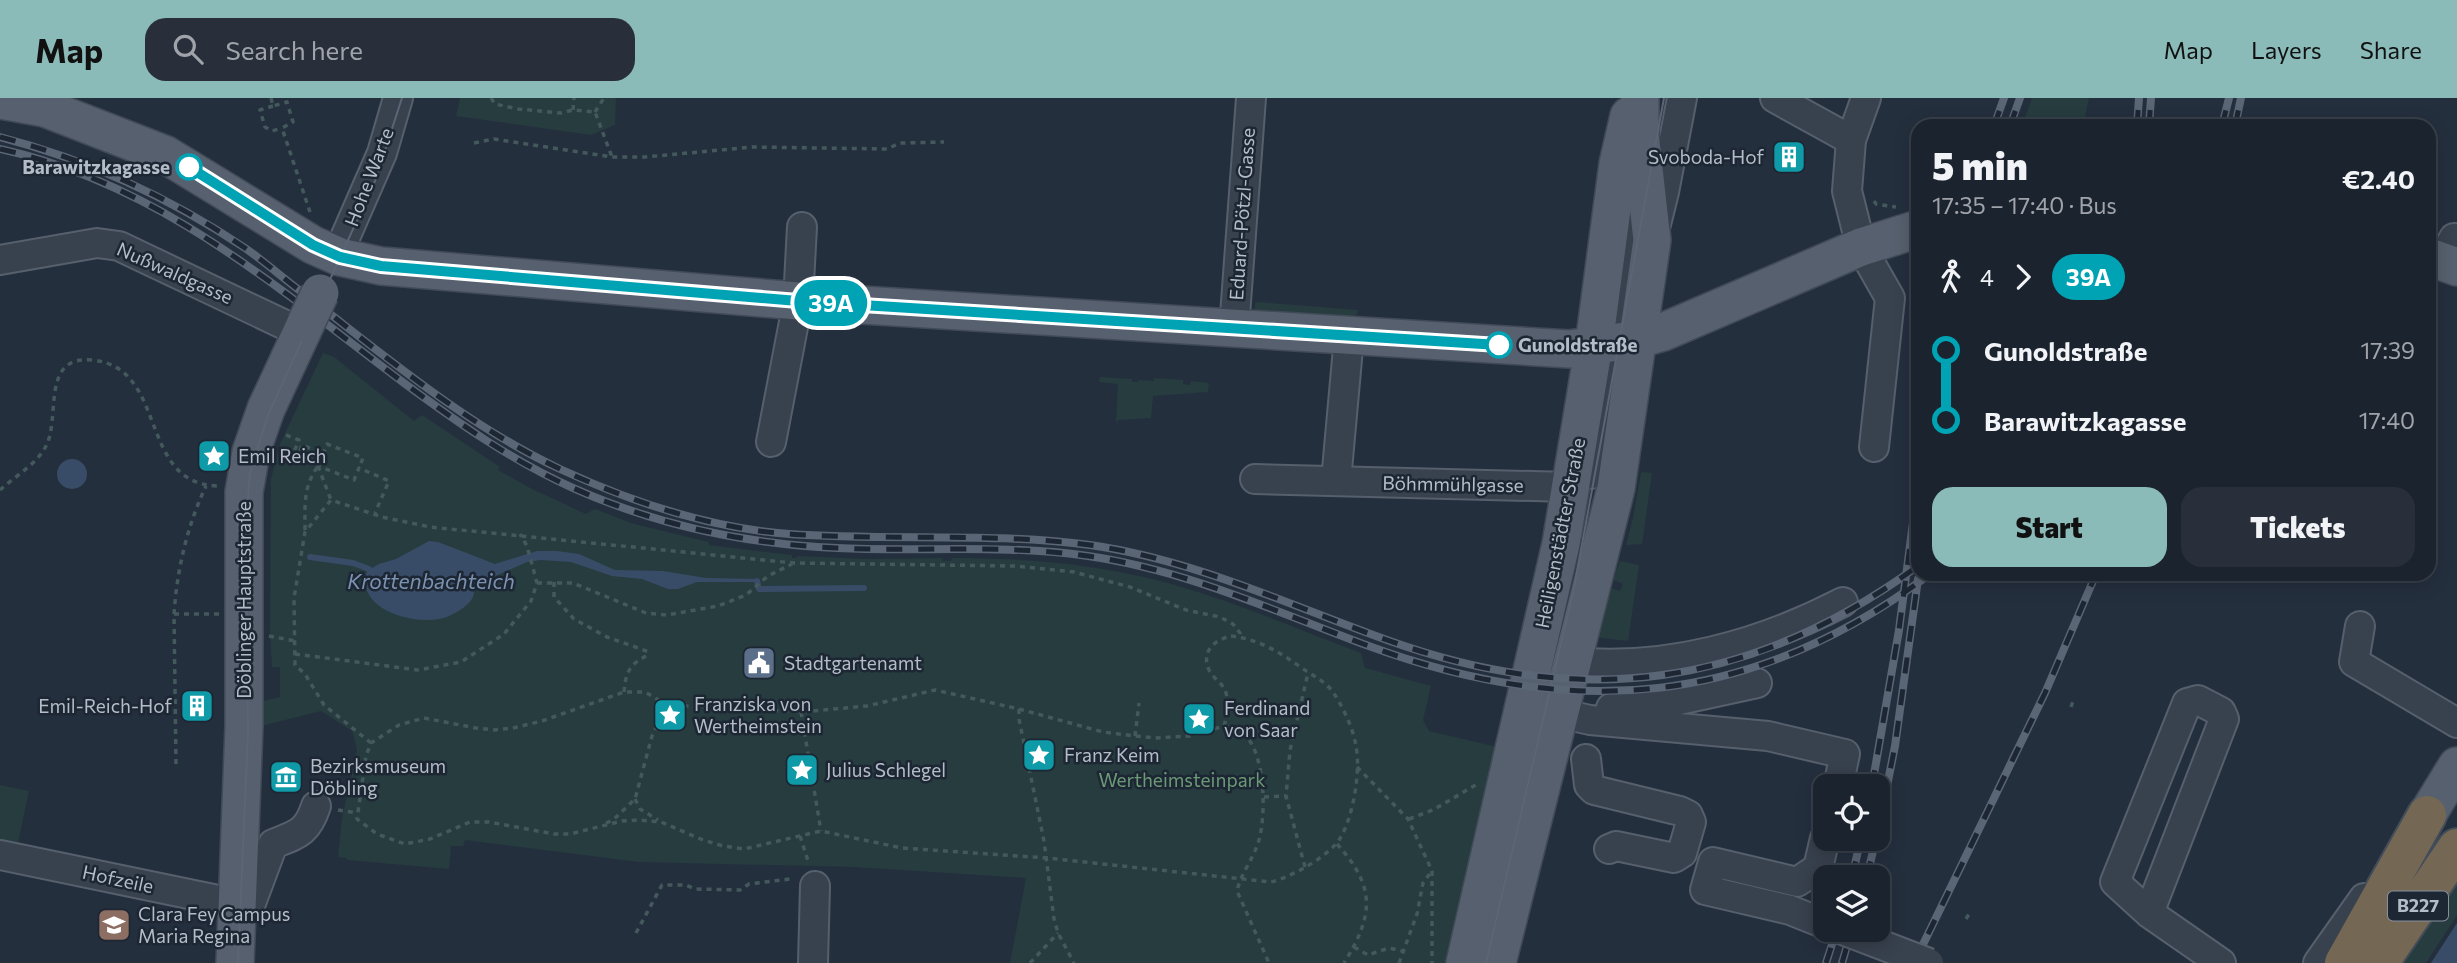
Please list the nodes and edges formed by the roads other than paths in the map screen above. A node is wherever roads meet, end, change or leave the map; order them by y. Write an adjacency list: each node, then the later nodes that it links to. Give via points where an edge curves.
1 (398, 98): 16 (street, Hohe Warte, via 382,153)
2 (1251, 98): 20 (street, Eduard-Pötzl-Gasse)
3 (1633, 98): 22 (main road, Heiligenstädter Straße, via 1618,164)
4 (1640, 98): 11 (main road, Heiligenstädter Straße)
5 (1659, 98): 11 (street)
6 (1682, 98): 14 (street, Heiligenstädter Straße)
7 (1774, 98): 10 (street)
8 (1866, 98): 10 (street)
9 (0, 100): 16 (main road, via 45,108 166,155)
10 (1851, 141): 15 (street, via 1847,191)
11 (1644, 175): 14 (main road, Heiligenstädter Straße); 22 (street)
12 (1910, 219): 15 (main road)
13 (802, 227): 18 (street)
14 (1652, 240): 22 (main road, Heiligenstädter Straße)
15 (1861, 247): 22 (main road, via 1690,322); 24 (street, via 1890,298)
16 (337, 256): 18 (main road, via 381,266); 19 (main road, Döblinger Hauptstraße)
17 (0, 260): 19 (street, Nußwaldgasse, via 97,243 119,246 183,274)
18 (798, 301): 20 (main road); 23 (street)
19 (310, 316): 44 (main road, Döblinger Hauptstraße, via 266,409 244,492 244,726)
20 (1234, 329): 21 (main road)
21 (1349, 337): 22 (main road, via 1569,349); 26 (street)
22 (1616, 342): 27 (main road, Heiligenstädter Straße); 30 (main road, Heiligenstädter Straße, via 1616,488); 32 (street, via 1573,572)
23 (771, 442)
24 (1874, 447)
25 (1255, 479): 26 (street, Böhmmühlgasse)
26 (1336, 481): 27 (street, Böhmmühlgasse)
27 (1569, 487): 32 (main road, Heiligenstädter Straße)
28 (1843, 602): 30 (street, via 1760,638 1688,657 1640,664)
29 (2360, 626): 33 (street, via 2354,662)
30 (1572, 662): 32 (main road, Heiligenstädter Straße)
31 (1757, 683): 32 (street, via 1665,704)
32 (1541, 709): 36 (street, via 1590,720 1768,736 1845,754); 50 (main road, Heiligenstädter Straße); 51 (street); 52 (main road, Heiligenstädter Straße)
33 (2457, 723)
34 (1586, 759): 40 (street, via 1589,785 1594,790 1680,811 1691,822 1682,853 1674,858 1616,846)
35 (2457, 766): 38 (main road)
36 (1841, 774)
37 (316, 806): 44 (street, via 303,832 273,844 251,903)
38 (2427, 815): 55 (street); 56 (highway)
39 (2457, 848): 57 (highway, B227)
40 (1609, 849)
41 (0, 855): 44 (street, Hofzeile)
42 (1813, 871): 46 (street, via 1797,882 1713,862 1705,890)
43 (805, 878): 49 (street)
44 (237, 904): 48 (main road, Döblinger Hauptstraße)
45 (2149, 913): 45 (street, via 2224,719 2221,712 2197,700 2187,703 2115,879 2117,886); 54 (street)
46 (1813, 919)
47 (1874, 942): 53 (street, bridge)
48 (235, 963)
49 (813, 963)
50 (1465, 963)
51 (1481, 963)
52 (1497, 963)
53 (1929, 963)
54 (2221, 963)
55 (2318, 963)
56 (2344, 963)
57 (2379, 963)

